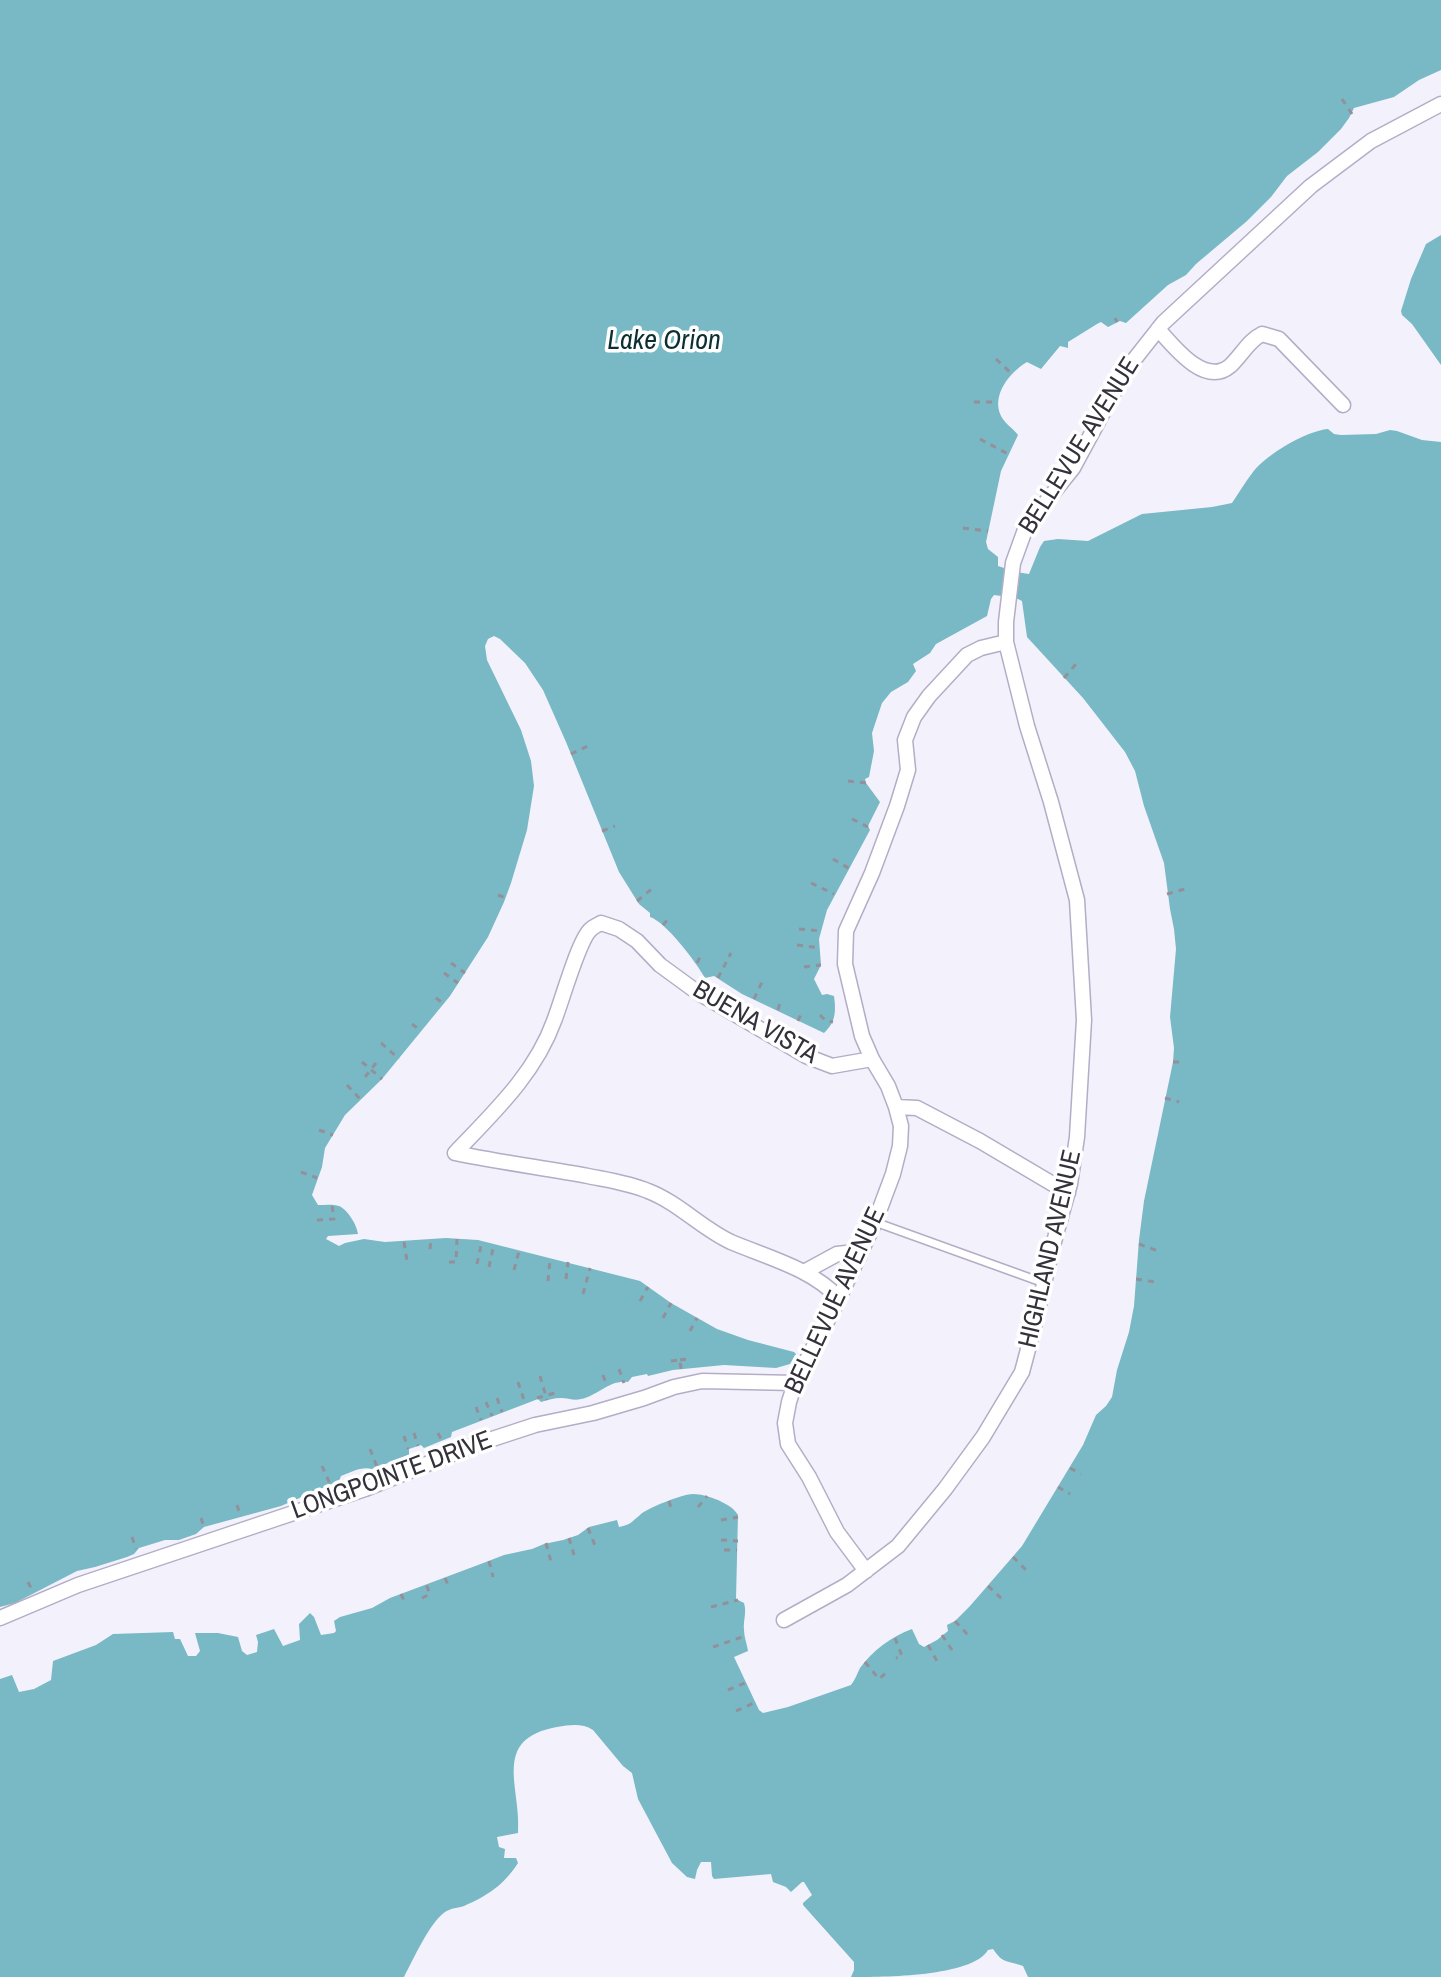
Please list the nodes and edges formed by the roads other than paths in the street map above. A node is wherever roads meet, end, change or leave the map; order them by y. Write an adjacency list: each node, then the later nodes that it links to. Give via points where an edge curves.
1 (1441, 104): 2 (street, BELLEVUE AVENUE, via 1371,141 1311,186)
2 (1158, 329): 3 (street, via 1209,373 1229,367 1255,337 1279,339); 4 (street, BELLEVUE AVENUE, via 1121,378 1073,468 1026,527 1013,563)
3 (1343, 405)
4 (1006, 642): 5 (street, via 967,655 929,696 905,740 908,770 897,806 846,931 845,964); 7 (street, HIGHLAND AVENUE, via 1077,900 1084,1020)
5 (872, 1059): 6 (street); 10 (street, BUENA VISTA, via 832,1066 806,1056 697,992 637,941 601,923 592,927 580,948 533,1064 455,1153 646,1190 722,1237)
6 (896, 1107): 7 (street, via 917,1108); 8 (street, BELLEVUE AVENUE, via 900,1146)
7 (1068, 1193): 11 (street, HIGHLAND AVENUE)
8 (875, 1222): 9 (street, BELLEVUE AVENUE); 11 (lane)
9 (859, 1257): 10 (street, via 837,1254); 12 (street, BELLEVUE AVENUE)
10 (804, 1272): 12 (street)
11 (1044, 1283): 14 (street, HIGHLAND AVENUE, via 1022,1372 983,1437 923,1518)
12 (839, 1298): 13 (street, BELLEVUE AVENUE)
13 (795, 1383): 14 (street, BELLEVUE AVENUE, via 785,1423 788,1444 837,1532); 15 (street, LONGPOINTE DRIVE, via 702,1381 535,1425 365,1489 78,1585)
14 (866, 1571): 16 (street, HIGHLAND AVENUE)
15 (0, 1618)
16 (784, 1620)

